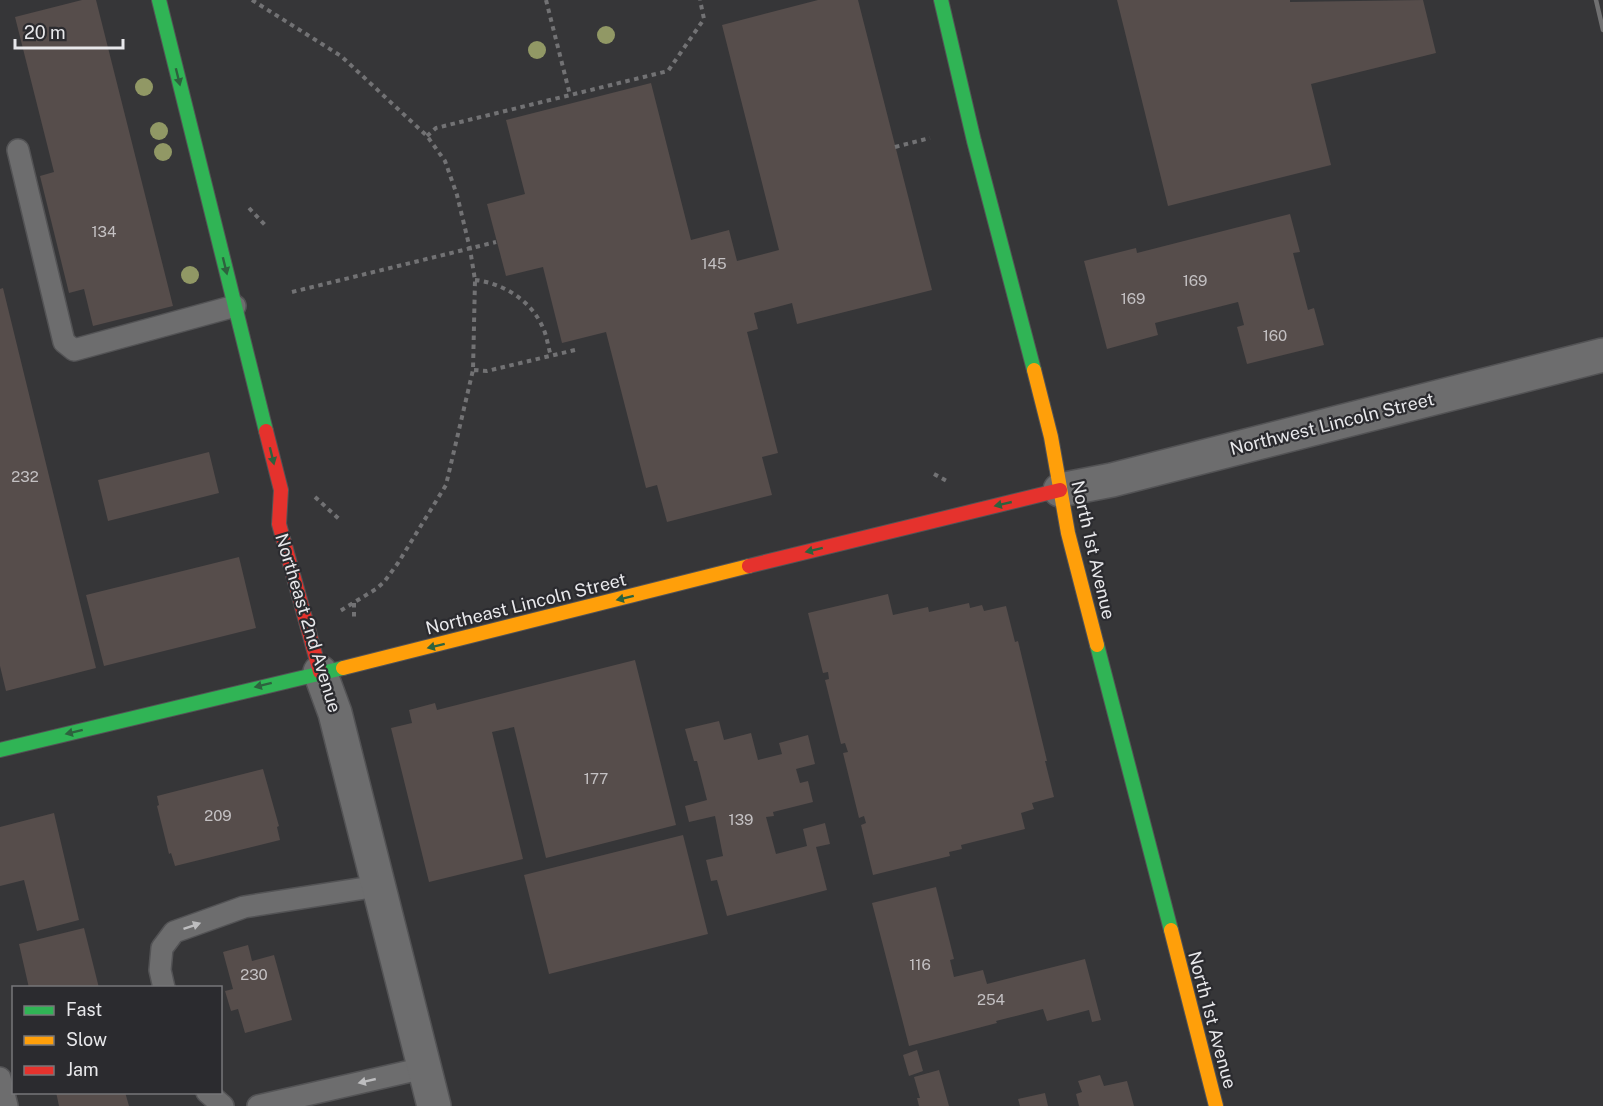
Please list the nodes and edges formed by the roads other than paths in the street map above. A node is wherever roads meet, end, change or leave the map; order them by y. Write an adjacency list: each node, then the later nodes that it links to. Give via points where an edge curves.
1 (159, 0): 4 (street, Northeast 2nd Avenue, one-way to 4)
2 (941, 0): 6 (street, North 1st Avenue, via 1051,437)
3 (18, 150): 4 (lane, via 64,342 74,350)
4 (235, 306): 7 (street, Northeast 2nd Avenue, one-way to 7, via 281,490 279,524)
5 (1603, 355): 6 (street, Northwest Lincoln Street)
6 (1060, 490): 7 (street, Northeast Lincoln Street, one-way to 7); 18 (street, North 1st Avenue, via 1070,544)
7 (320, 672): 8 (street, Northeast Lincoln Street, one-way to 8); 9 (street, Northeast 2nd Avenue, via 336,712)
8 (0, 750)
9 (378, 886): 10 (lane, one-way to 9, via 160,970 162,948 174,932 244,907); 11 (street, Northeast 2nd Avenue)
10 (164, 986)
11 (424, 1068): 16 (lane, one-way to 16); 17 (street, Northeast 2nd Avenue)
12 (0, 1078): 14 (lane)
13 (209, 1094): 15 (lane)
14 (7, 1106)
15 (223, 1106)
16 (258, 1106)
17 (434, 1106)
18 (1216, 1106)

